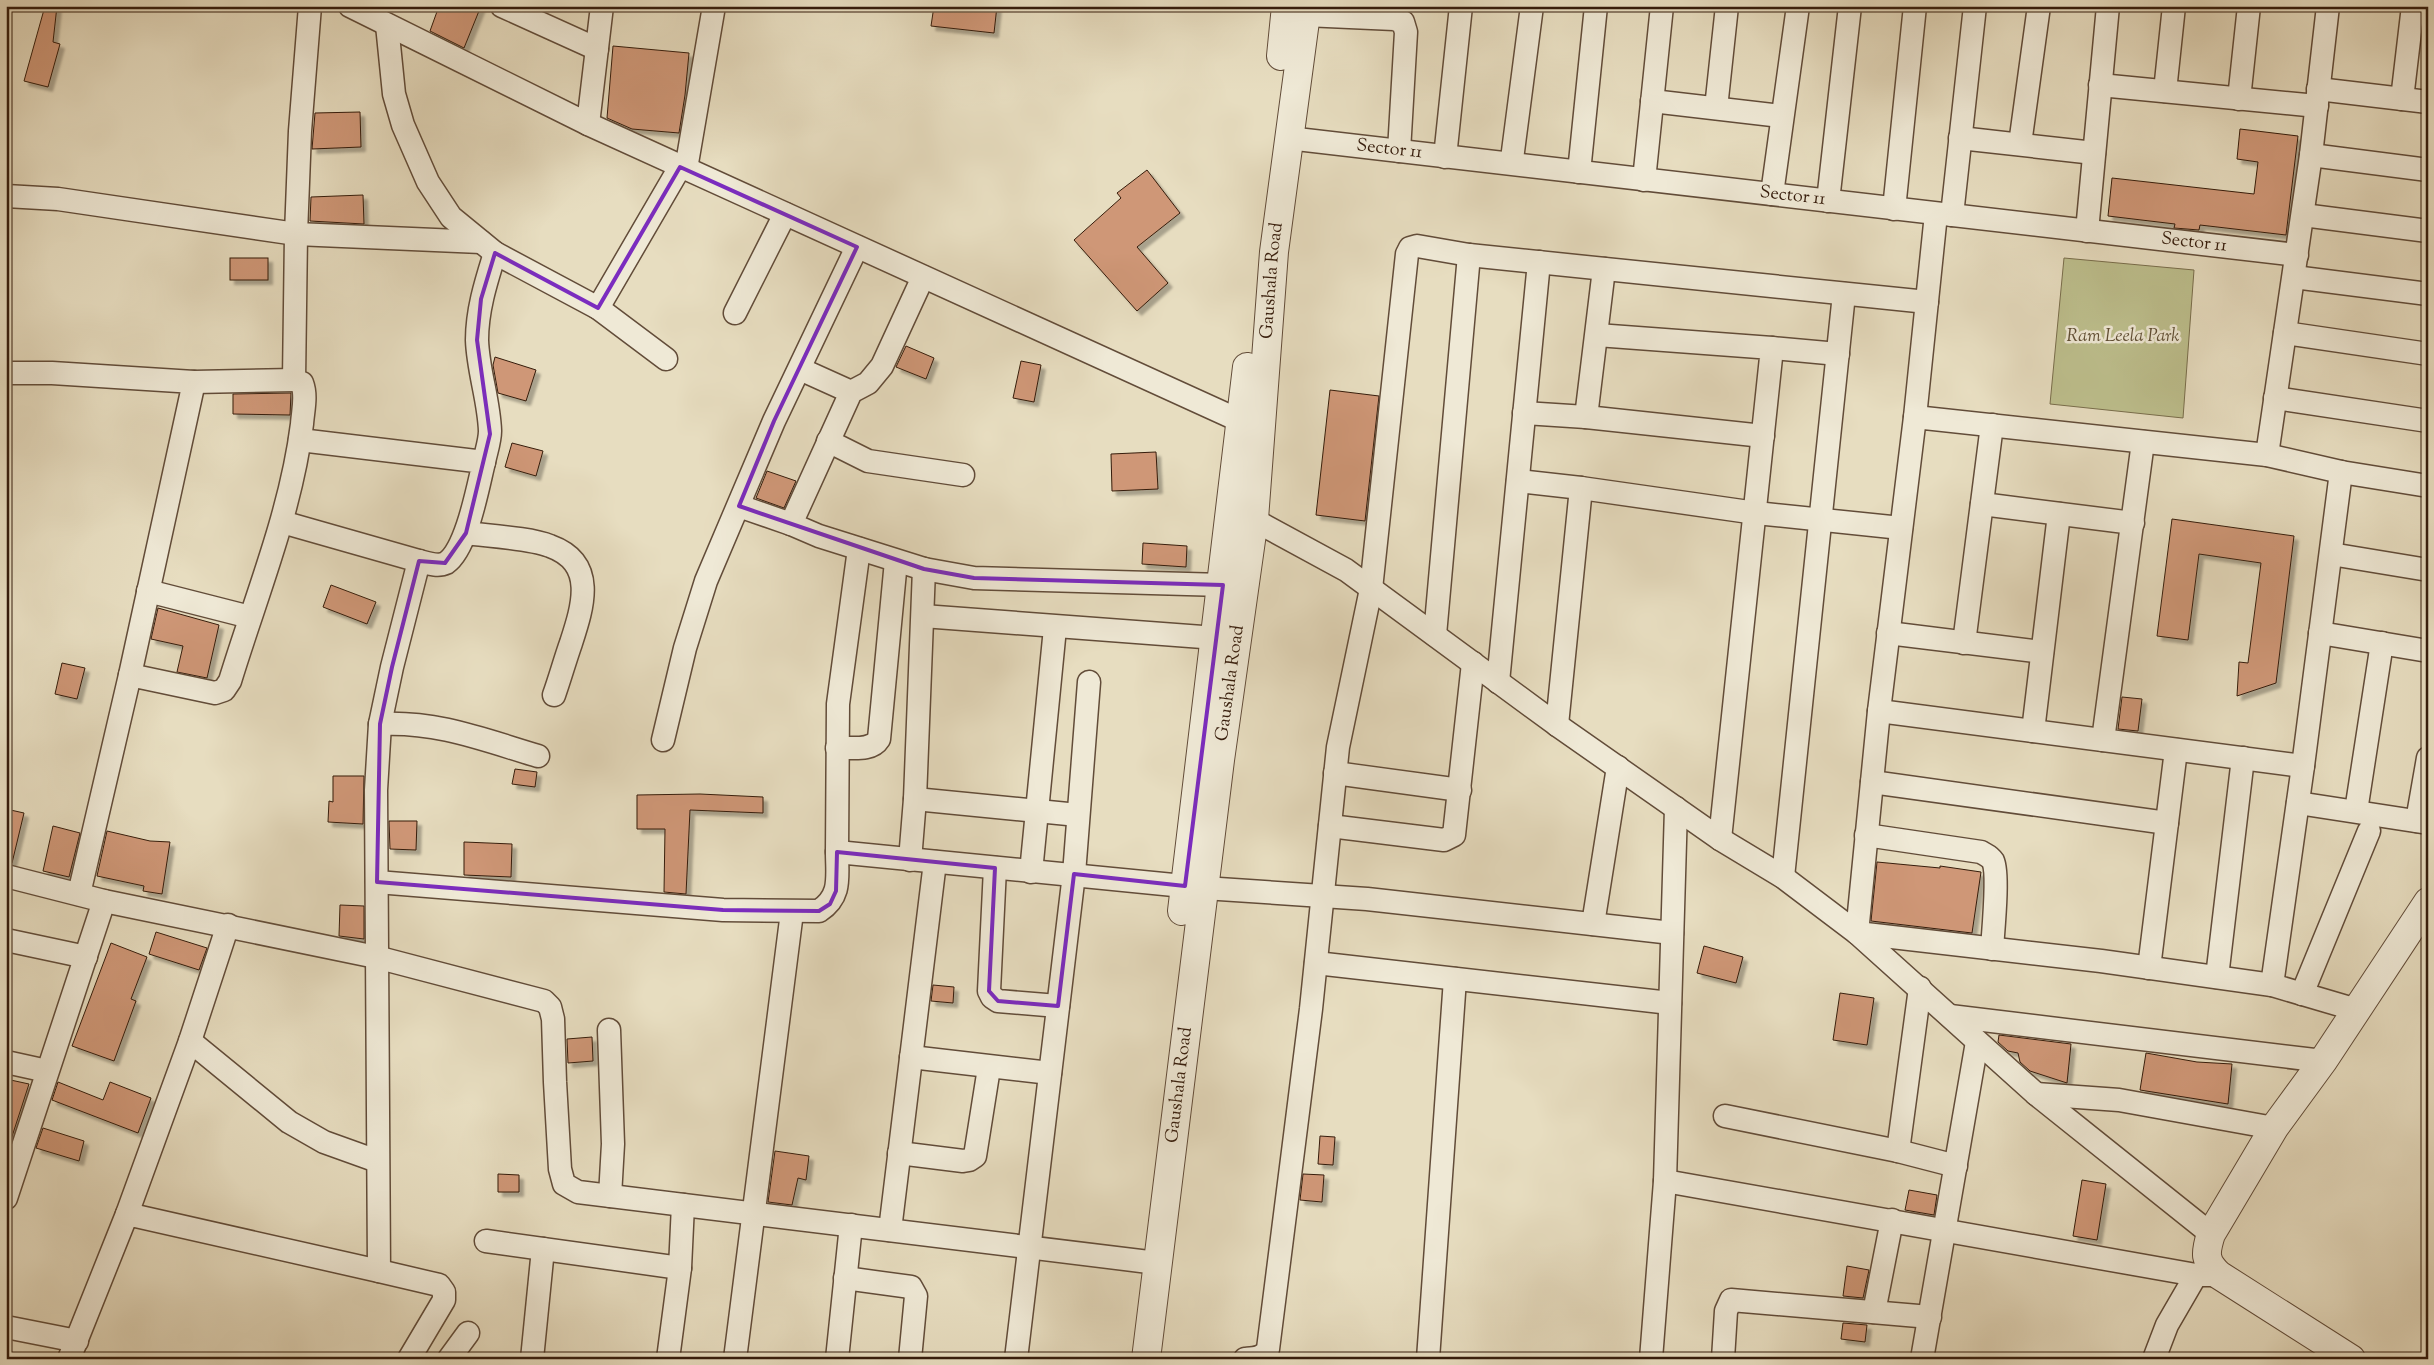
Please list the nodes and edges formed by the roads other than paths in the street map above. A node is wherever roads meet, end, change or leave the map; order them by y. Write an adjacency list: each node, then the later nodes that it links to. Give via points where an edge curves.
1 (310, 6): 55 (street)
2 (350, 6): 22 (street)
3 (502, 6): 23 (street)
4 (602, 6): 23 (street)
5 (714, 6): 42 (street)
6 (1461, 6): 40 (street)
7 (1532, 6): 41 (street)
8 (1596, 6): 44 (street)
9 (1662, 6): 29 (street)
10 (1727, 6): 31 (street)
11 (1798, 6): 32 (street)
12 (1850, 6): 48 (street)
13 (1915, 6): 49 (street)
14 (1975, 6): 35 (street)
15 (2039, 6): 36 (street)
16 (2108, 6): 24 (street)
17 (2174, 6): 25 (street)
18 (2249, 6): 26 (street)
19 (2328, 6): 27 (street)
20 (2413, 6): 28 (street)
21 (1299, 9): 34 (street, Gaushala Road); 37 (street, via 1394,18 1403,22 1406,32); 85 (street, Gaushala Road)
22 (387, 25): 33 (street); 57 (street, via 394,94 403,125 428,182 451,217)
23 (596, 49): 33 (street)
24 (2100, 85): 25 (street); 38 (street)
25 (2164, 91): 26 (street)
26 (2239, 98): 27 (street)
27 (2318, 98): 28 (street); 39 (street)
28 (2402, 99): 30 (street)
29 (1652, 101): 31 (street); 45 (street)
30 (2428, 102)
31 (1716, 108): 32 (street)
32 (1781, 116): 46 (street)
33 (588, 124): 42 (street)
34 (1288, 138): 37 (street, Sector 11); 85 (street, Gaushala Road)
35 (1960, 138): 36 (street); 51 (street)
36 (2020, 144): 38 (street)
37 (1399, 151): 40 (street, Sector 11)
38 (2094, 154): 53 (street)
39 (2311, 155): 43 (street); 52 (street)
40 (1445, 157): 44 (street, Sector 11)
41 (1512, 159)
42 (683, 168): 50 (street); 66 (street)
43 (2428, 170)
44 (1579, 172): 45 (street, Sector 11)
45 (1644, 180): 46 (street, Sector 11)
46 (1772, 194): 48 (street, Sector 11)
47 (6, 196): 55 (street, via 58,199)
48 (1828, 201): 49 (street, Sector 11)
49 (1894, 209): 51 (street, Sector 11)
50 (785, 214): 56 (street); 67 (street)
51 (1944, 215): 53 (street, Sector 11); 65 (street)
52 (2303, 215): 54 (street); 60 (street)
53 (2088, 231): 60 (street, Sector 11)
54 (2428, 231)
55 (296, 234): 57 (street); 76 (street)
56 (857, 247): 62 (street); 74 (street)
57 (488, 248): 66 (street); 91 (street, via 477,340 490,434)
58 (1469, 255): 59 (street); 115 (street, via 1417,246 1410,248 1407,254); 122 (street)
59 (1539, 262): 61 (street); 80 (street)
60 (2295, 266): 64 (street, Sector 11); 68 (street)
61 (1604, 269): 63 (street); 69 (street)
62 (922, 277): 78 (street, via 882,366 868,383); 85 (street)
63 (1844, 294): 65 (street); 71 (street)
64 (2428, 294)
65 (1927, 302): 81 (street)
66 (598, 308): 73 (street)
67 (735, 313)
68 (2285, 333): 72 (street); 79 (street)
69 (1598, 335): 70 (street); 82 (street)
70 (1772, 348): 71 (street); 86 (street)
71 (1838, 354): 102 (street)
72 (2428, 354)
73 (666, 359)
74 (800, 368): 78 (street); 98 (street, via 774,420)
75 (6, 373): 77 (street)
76 (294, 380): 77 (street); 87 (street, via 302,383 305,392)
77 (194, 382): 116 (street)
78 (851, 392): 88 (street)
79 (2275, 398): 83 (street); 90 (street)
80 (1524, 413): 82 (street); 94 (street)
81 (1914, 416): 84 (street); 106 (street)
82 (1586, 417): 86 (street)
83 (2428, 421)
84 (1992, 425): 89 (street); 97 (street)
85 (1251, 426): 100 (street, Gaushala Road)
86 (1764, 436): 99 (street)
87 (300, 440): 91 (street); 103 (street)
88 (828, 441): 93 (street, via 868,461); 105 (street)
89 (2143, 442): 90 (street); 104 (street)
90 (2267, 456): 92 (street)
91 (484, 462): 107 (street)
92 (2341, 472): 95 (street); 109 (street)
93 (963, 475)
94 (1518, 481): 96 (street); 131 (street)
95 (2428, 486)
96 (1581, 488): 99 (street); 135 (street)
97 (1982, 504): 101 (street); 124 (street)
98 (740, 506): 105 (street); 137 (street, via 706,581 685,648)
99 (1756, 513): 102 (street); 160 (street)
100 (1242, 514): 114 (street, Gaushala Road); 115 (street, via 1346,570); 170 (street, Gaushala Road)
101 (2059, 514): 104 (street); 127 (street)
102 (1820, 518): 106 (street); 168 (street)
103 (282, 522): 110 (street); 118 (street)
104 (2133, 523): 138 (street)
105 (791, 524): 108 (street)
106 (1901, 528): 120 (street)
107 (466, 533): 110 (street, via 445,563 436,565); 132 (street, via 548,545 567,553 580,571 584,590 581,612)
108 (859, 549): 111 (street); 139 (street, via 838,704)
109 (2331, 554): 113 (street); 121 (street)
110 (419, 561): 134 (street)
111 (896, 561): 112 (street); 139 (street, via 879,739 868,747)
112 (924, 569): 114 (street, via 974,578); 117 (street)
113 (2428, 570)
114 (1223, 585): 123 (street, Gaushala Road)
115 (1371, 589): 122 (street); 146 (street)
116 (148, 591): 118 (street); 129 (street)
117 (923, 616): 119 (street); 149 (street)
118 (250, 617): 129 (street, via 230,681 224,690 215,693)
119 (1055, 628): 123 (street); 152 (street)
120 (1888, 633): 124 (street); 133 (street)
121 (2320, 633): 125 (street); 144 (street)
122 (1434, 635): 128 (street)
123 (1216, 638): 170 (street, Gaushala Road)
124 (1964, 643): 127 (street)
125 (2382, 643): 126 (street); 153 (street)
126 (2428, 651)
127 (2042, 652): 136 (street)
128 (1473, 663): 131 (street); 148 (street)
129 (130, 675): 171 (street)
130 (1089, 682): 154 (street)
131 (1498, 682): 135 (street)
132 (554, 695)
133 (1878, 711): 136 (street); 147 (street)
134 (380, 724): 141 (street, via 417,723 450,729); 169 (street)
135 (1557, 725): 145 (street)
136 (2033, 731): 138 (street)
137 (663, 740)
138 (2103, 740): 140 (street)
139 (837, 748): 161 (street)
140 (2176, 750): 142 (street); 156 (street)
141 (538, 756)
142 (2243, 758): 144 (street); 186 (street)
143 (2428, 758): 155 (street)
144 (2303, 766): 150 (street)
145 (1618, 767): 151 (street); 176 (street)
146 (1335, 773): 148 (street); 157 (street)
147 (1872, 782): 156 (street); 159 (street)
148 (1460, 790): 157 (street, via 1454,835 1444,840)
149 (915, 799): 152 (street); 162 (street)
150 (2298, 802): 153 (street); 188 (street)
151 (1676, 808): 160 (street); 179 (street)
152 (1037, 810): 154 (street); 165 (street)
153 (2356, 812): 155 (street)
154 (1078, 816): 166 (street)
155 (2422, 822)
156 (2167, 823): 185 (street)
157 (1330, 826): 172 (street)
158 (2369, 831): 190 (street)
159 (1866, 835): 178 (street); 181 (street, via 1981,852 1989,856 1994,863 1995,876)
160 (1720, 839): 168 (street)
161 (837, 852): 162 (street); 175 (street, via 836,891 830,904 819,911)
162 (910, 860): 163 (street)
163 (934, 862): 164 (street); 198 (street)
164 (995, 868): 165 (street); 192 (street, via 989,991 998,1001)
165 (1031, 872): 166 (street)
166 (1074, 874): 170 (street); 192 (street)
167 (6, 876): 171 (street)
168 (1783, 877): 178 (street)
169 (376, 882): 175 (street, via 723,910); 182 (street)
170 (1194, 887): 172 (street); 225 (street, Gaushala Road)
171 (79, 894): 173 (street)
172 (1322, 895): 176 (street); 184 (street)
173 (104, 901): 177 (street); 183 (street)
174 (2428, 902): 193 (street)
175 (792, 912): 215 (street)
176 (1593, 924): 179 (street)
177 (228, 925): 182 (street); 196 (street)
178 (1857, 933): 181 (street); 189 (street)
179 (1672, 934): 191 (street)
180 (6, 940): 183 (street)
181 (1992, 949): 185 (street)
182 (376, 956): 209 (street); 213 (street, via 544,1001 550,1007 560,1169 564,1184 578,1192)
183 (86, 957): 202 (street)
184 (1316, 963): 187 (street); 245 (street, via 1268,1349 1260,1357)
185 (2149, 968): 186 (street)
186 (2218, 977): 188 (street)
187 (1455, 979): 191 (street); 246 (street)
188 (2272, 985): 190 (street)
189 (1920, 988): 194 (street); 207 (street)
190 (2302, 994): 193 (street)
191 (1670, 1003): 211 (street)
192 (1058, 1006): 203 (street)
193 (2357, 1010): 199 (street)
194 (1950, 1016): 197 (street); 199 (street)
195 (609, 1030): 213 (street, via 613,1144)
196 (190, 1041): 209 (street, via 289,1122 324,1142); 216 (street)
197 (1977, 1042): 204 (street); 210 (street)
198 (911, 1057): 201 (street); 208 (street)
199 (2323, 1061): 206 (street)
200 (6, 1062): 202 (street)
201 (989, 1068): 203 (street); 208 (street, via 975,1156 963,1161)
202 (46, 1071): 212 (street)
203 (1050, 1073): 224 (street)
204 (2036, 1094): 206 (street, via 2119,1100); 221 (street)
205 (1725, 1116): 207 (street)
206 (2274, 1128): 221 (street)
207 (1898, 1151): 210 (street)
208 (899, 1153): 219 (street)
209 (377, 1161): 227 (street)
210 (1956, 1166): 220 (street)
211 (1665, 1181): 217 (street); 247 (street)
212 (7, 1192)
213 (610, 1196): 214 (street)
214 (683, 1205): 215 (street); 226 (street)
215 (754, 1213): 218 (street); 239 (street)
216 (127, 1214): 227 (street); 234 (street)
217 (1892, 1220): 220 (street); 230 (street)
218 (850, 1225): 219 (street); 229 (street)
219 (890, 1230): 224 (street)
220 (1945, 1230): 228 (street); 231 (street)
221 (2211, 1234): 228 (street, via 2206,1250)
222 (486, 1241): 223 (street)
223 (543, 1249): 226 (street); 237 (street)
224 (1029, 1249): 225 (street); 242 (street)
225 (1150, 1262): 243 (street, Gaushala Road); 244 (street, Gaushala Road)
226 (680, 1268): 238 (street)
227 (379, 1271): 235 (street, via 439,1285 444,1292 444,1300)
228 (2208, 1275): 250 (street, via 2166,1325); 251 (street)
229 (845, 1278): 240 (street); 241 (street, via 911,1287 915,1291)
230 (1874, 1312): 231 (street); 248 (street, via 1731,1300 1726,1311)
231 (1930, 1317): 249 (street)
232 (6, 1327): 234 (street)
233 (468, 1333): 236 (street)
234 (73, 1350)
235 (409, 1359)
236 (449, 1359)
237 (532, 1359)
238 (668, 1359)
239 (734, 1359)
240 (838, 1359)
241 (910, 1359)
242 (1016, 1359)
243 (1128, 1359)
244 (1146, 1359)
245 (1245, 1359)
246 (1428, 1359)
247 (1651, 1359)
248 (1723, 1359)
249 (1922, 1359)
250 (2154, 1359)
251 (2351, 1359)

